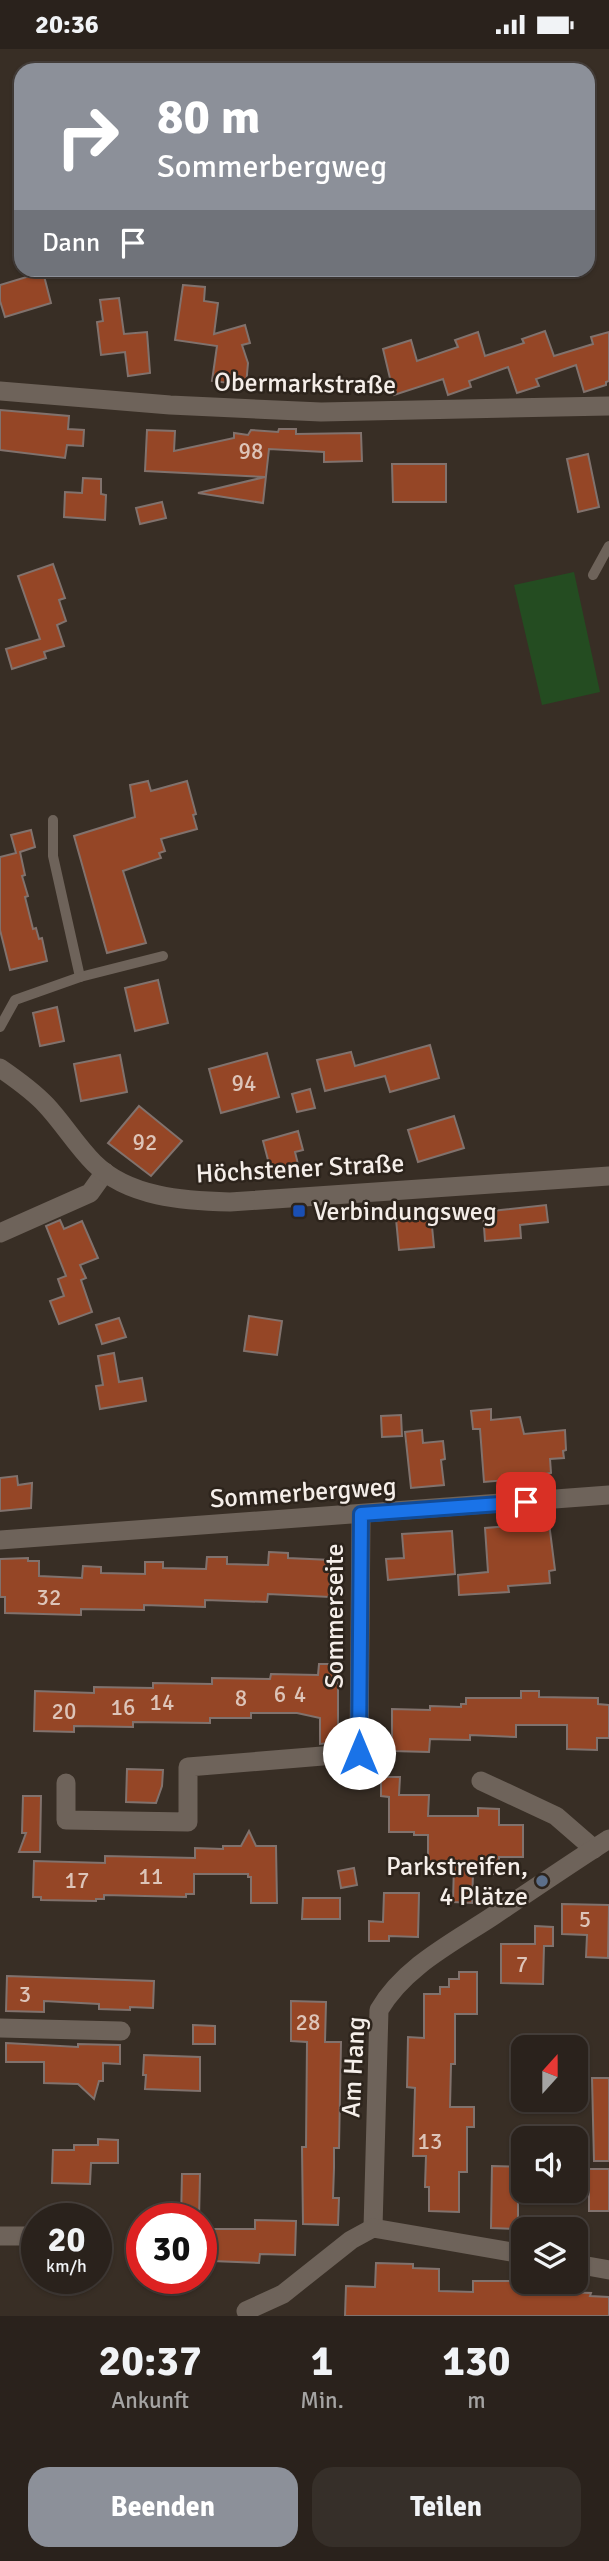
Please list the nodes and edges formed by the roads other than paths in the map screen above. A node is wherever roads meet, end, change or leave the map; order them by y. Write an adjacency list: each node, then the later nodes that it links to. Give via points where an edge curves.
1 (0, 391): 2 (street, Obermarkstraße, via 321,412)
2 (609, 406)
3 (609, 546): 4 (lane)
4 (593, 575)
5 (53, 820): 7 (lane, via 53,856)
6 (163, 956): 7 (lane)
7 (79, 977): 8 (lane, via 15,1000)
8 (0, 1027)
9 (0, 1068): 10 (street, Höchstener Straße, via 45,1104)
10 (105, 1172): 11 (street, Höchstener Straße, via 149,1193 204,1202); 12 (street, via 90,1193)
11 (609, 1176)
12 (0, 1233)
13 (609, 1495): 14 (street, Sommerbergweg)
14 (361, 1514): 15 (street, Sommerbergweg); 17 (street, Sommerseite, via 359,1753 188,1767 188,1822 66,1820)
15 (0, 1540)
16 (481, 1781): 18 (street, Am Hang, via 556,1816)
17 (66, 1783)
18 (602, 1844): 21 (street, Am Hang, via 405,1976 390,1991 379,2010)
19 (0, 2028): 20 (street)
20 (121, 2031)
21 (373, 2228): 24 (street); 27 (street, via 283,2294)
22 (0, 2236): 23 (street)
23 (21, 2236)
24 (511, 2252)
25 (588, 2266): 26 (street)
26 (609, 2270)
27 (246, 2311)

